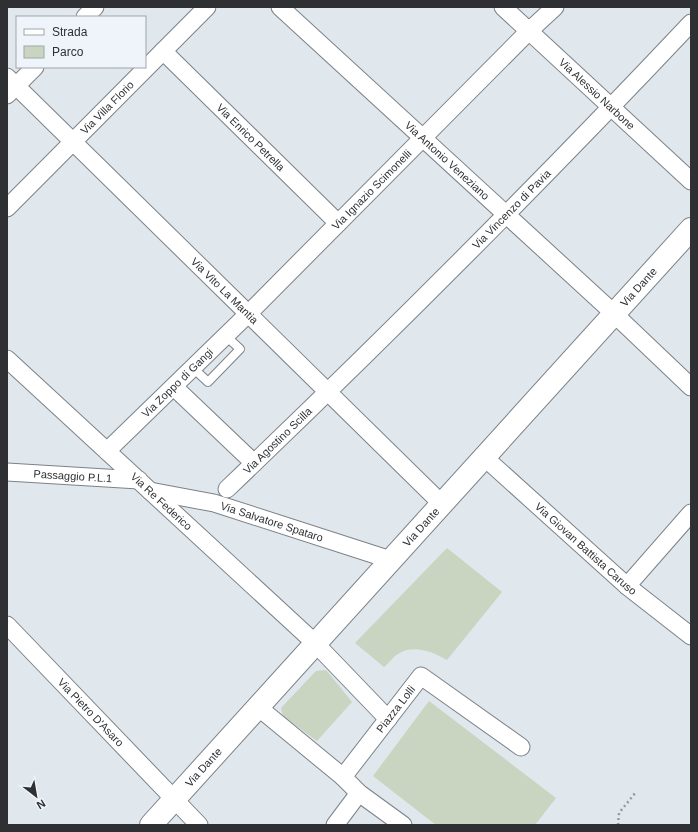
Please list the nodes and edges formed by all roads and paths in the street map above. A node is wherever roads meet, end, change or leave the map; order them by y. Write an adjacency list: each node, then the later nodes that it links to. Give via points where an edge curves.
1 (95, 7): 6 (street)
2 (207, 7): 9 (street, Via Villa Florio)
3 (280, 7): 13 (street, Via Antonio Veneziano)
4 (503, 7): 8 (street, Via Alessio Narbone)
5 (555, 7): 8 (street, Via Ignazio Scimonelli)
6 (86, 16)
7 (691, 23): 12 (street, Via Vincenzo di Pavia)
8 (529, 30): 12 (street, Via Alessio Narbone); 13 (street, Via Ignazio Scimonelli)
9 (163, 51): 14 (street, Via Villa Florio); 18 (street, Via Enrico Petrella)
10 (34, 68): 11 (street)
11 (10, 86): 14 (street, Via Vito La Mantia)
12 (612, 107): 15 (street, Via Alessio Narbone); 17 (street, Via Vincenzo di Pavia)
13 (423, 138): 17 (street, Via Antonio Veneziano); 18 (street, Via Ignazio Scimonelli)
14 (73, 142): 16 (street, Via Villa Florio); 21 (street, Via Vito La Mantia)
15 (691, 180)
16 (7, 208)
17 (506, 214): 20 (street, Via Antonio Veneziano); 25 (street, Via Vincenzo di Pavia)
18 (338, 223): 21 (street, Via Ignazio Scimonelli)
19 (691, 229): 20 (street, Via Dante)
20 (614, 313): 24 (street, Via Antonio Veneziano); 27 (street, Via Dante)
21 (248, 314): 23 (street, Via Zoppo di Gangi); 25 (street, Via Vito La Mantia)
22 (7, 359): 26 (street, Via Re Federico)
23 (174, 387): 26 (street, Via Zoppo di Gangi); 28 (street)
24 (691, 387)
25 (328, 391): 28 (street, Via Agostino Scilla); 32 (street, Via Vito La Mantia)
26 (107, 451): 30 (street, Via Re Federico)
27 (484, 457): 32 (street, Via Dante); 35 (street, Via Giovan Battista Caruso)
28 (254, 463): 31 (street, Via Agostino Scilla)
29 (7, 472): 30 (street, Passaggio P.L.1)
30 (145, 485): 34 (street, Via Salvatore Spataro, via 214,503); 38 (street, Via Re Federico)
31 (227, 489)
32 (442, 504): 34 (street, Via Dante)
33 (691, 513): 35 (street)
34 (391, 560): 38 (street, Via Dante)
35 (627, 586): 37 (street, Via Giovan Battista Caruso)
36 (7, 624): 45 (street, Via Pietro D'Asaro)
37 (691, 636)
38 (316, 643): 39 (street, Via Dante); 40 (street, Via Re Federico)
39 (258, 707): 42 (street); 45 (street, Via Dante)
40 (388, 719): 41 (street, Piazza Lolli, via 421,676); 42 (street, Piazza Lolli)
41 (521, 747)
42 (343, 777): 44 (street)
43 (636, 792): 50 (path, via 619,813)
44 (359, 793): 48 (street); 49 (street)
45 (174, 800): 46 (street, Via Dante); 47 (street, Via Pietro D'Asaro)
46 (151, 825)
47 (199, 825)
48 (335, 825)
49 (403, 825)
50 (618, 825)

